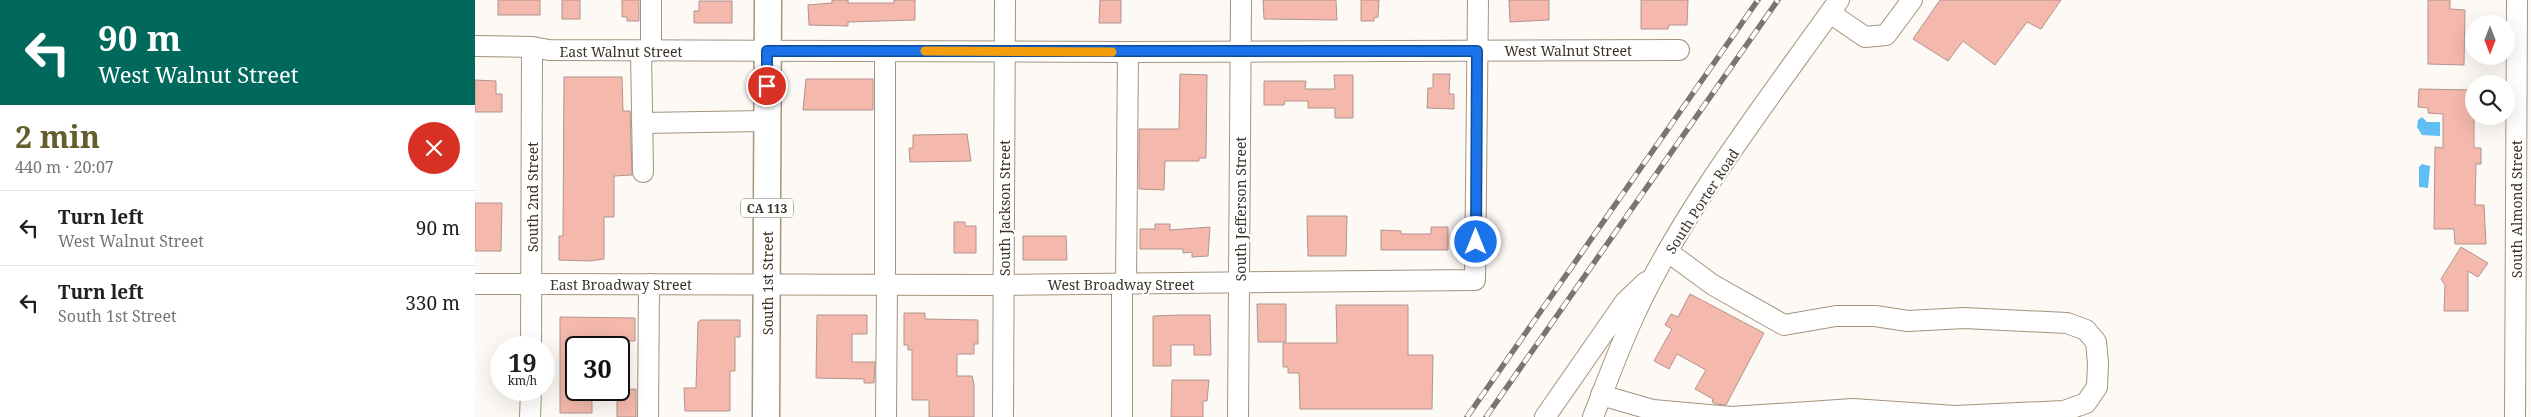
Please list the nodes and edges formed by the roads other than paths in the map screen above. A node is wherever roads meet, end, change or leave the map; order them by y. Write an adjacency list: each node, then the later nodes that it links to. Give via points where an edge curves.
1 (651, 0): 13 (street)
2 (768, 0): 14 (main road, South 1st Street / CA 113)
3 (1005, 0): 15 (street, South Jackson Street)
4 (1241, 0): 11 (street, South Jefferson Street)
5 (1478, 0): 16 (street)
6 (1911, 0): 8 (street, via 1886,35 1865,37)
7 (2517, 0): 19 (street, South Almond Street)
8 (1834, 6): 23 (street, South Porter Road)
9 (475, 46): 10 (street, East Walnut Street)
10 (532, 47): 13 (street, East Walnut Street); 29 (street, South 2nd Street)
11 (1241, 50): 16 (street, West Walnut Street); 18 (street, West Walnut Street); 27 (street, South Jefferson Street)
12 (1679, 50): 16 (street, West Walnut Street)
13 (646, 51): 14 (street, East Walnut Street); 21 (street)
14 (767, 51): 17 (street, West Walnut Street); 20 (main road, South 1st Street / CA 113)
15 (1004, 51): 17 (street, West Walnut Street); 18 (street, West Walnut Street); 31 (street, South Jackson Street)
16 (1477, 51): 27 (street, West Broadway Street, via 1475,280)
17 (885, 52): 33 (street)
18 (1128, 52): 26 (street)
19 (2524, 88): 24 (street, South Almond Street)
20 (767, 121): 21 (street); 32 (main road, South 1st Street / CA 113)
21 (642, 122): 22 (street)
22 (643, 172)
23 (1668, 252): 25 (street, South Porter Road); 35 (street, via 1713,285 1784,325 1836,316 1875,316 1908,321 1964,318 2067,323 2085,330 2096,342 2097,388 2086,403 2065,410 1955,416 1853,409 1731,417 1653,410)
24 (2524, 258): 46 (street, South Almond Street)
25 (1658, 271): 35 (street, South Porter Road, via 1633,318); 44 (street, via 1625,302)
26 (1124, 283): 27 (street, West Broadway Street); 31 (street, West Broadway Street); 42 (street)
27 (1239, 283): 43 (street, South Jefferson Street)
28 (475, 284): 29 (street, East Broadway Street)
29 (532, 284): 30 (street, East Broadway Street); 34 (street, South 2nd Street)
30 (649, 284): 32 (street, East Broadway Street); 38 (street)
31 (1003, 284): 33 (street, West Broadway Street); 41 (street, South Jackson Street)
32 (767, 285): 33 (street, West Broadway Street); 39 (main road, South 1st Street / CA 113)
33 (886, 285): 40 (street)
34 (531, 336)
35 (1601, 395): 45 (street, South Porter Road)
36 (531, 401): 37 (street)
37 (530, 417)
38 (648, 417)
39 (766, 417)
40 (886, 417)
41 (1003, 417)
42 (1122, 417)
43 (1238, 417)
44 (1545, 417)
45 (1593, 417)
46 (2515, 417)

